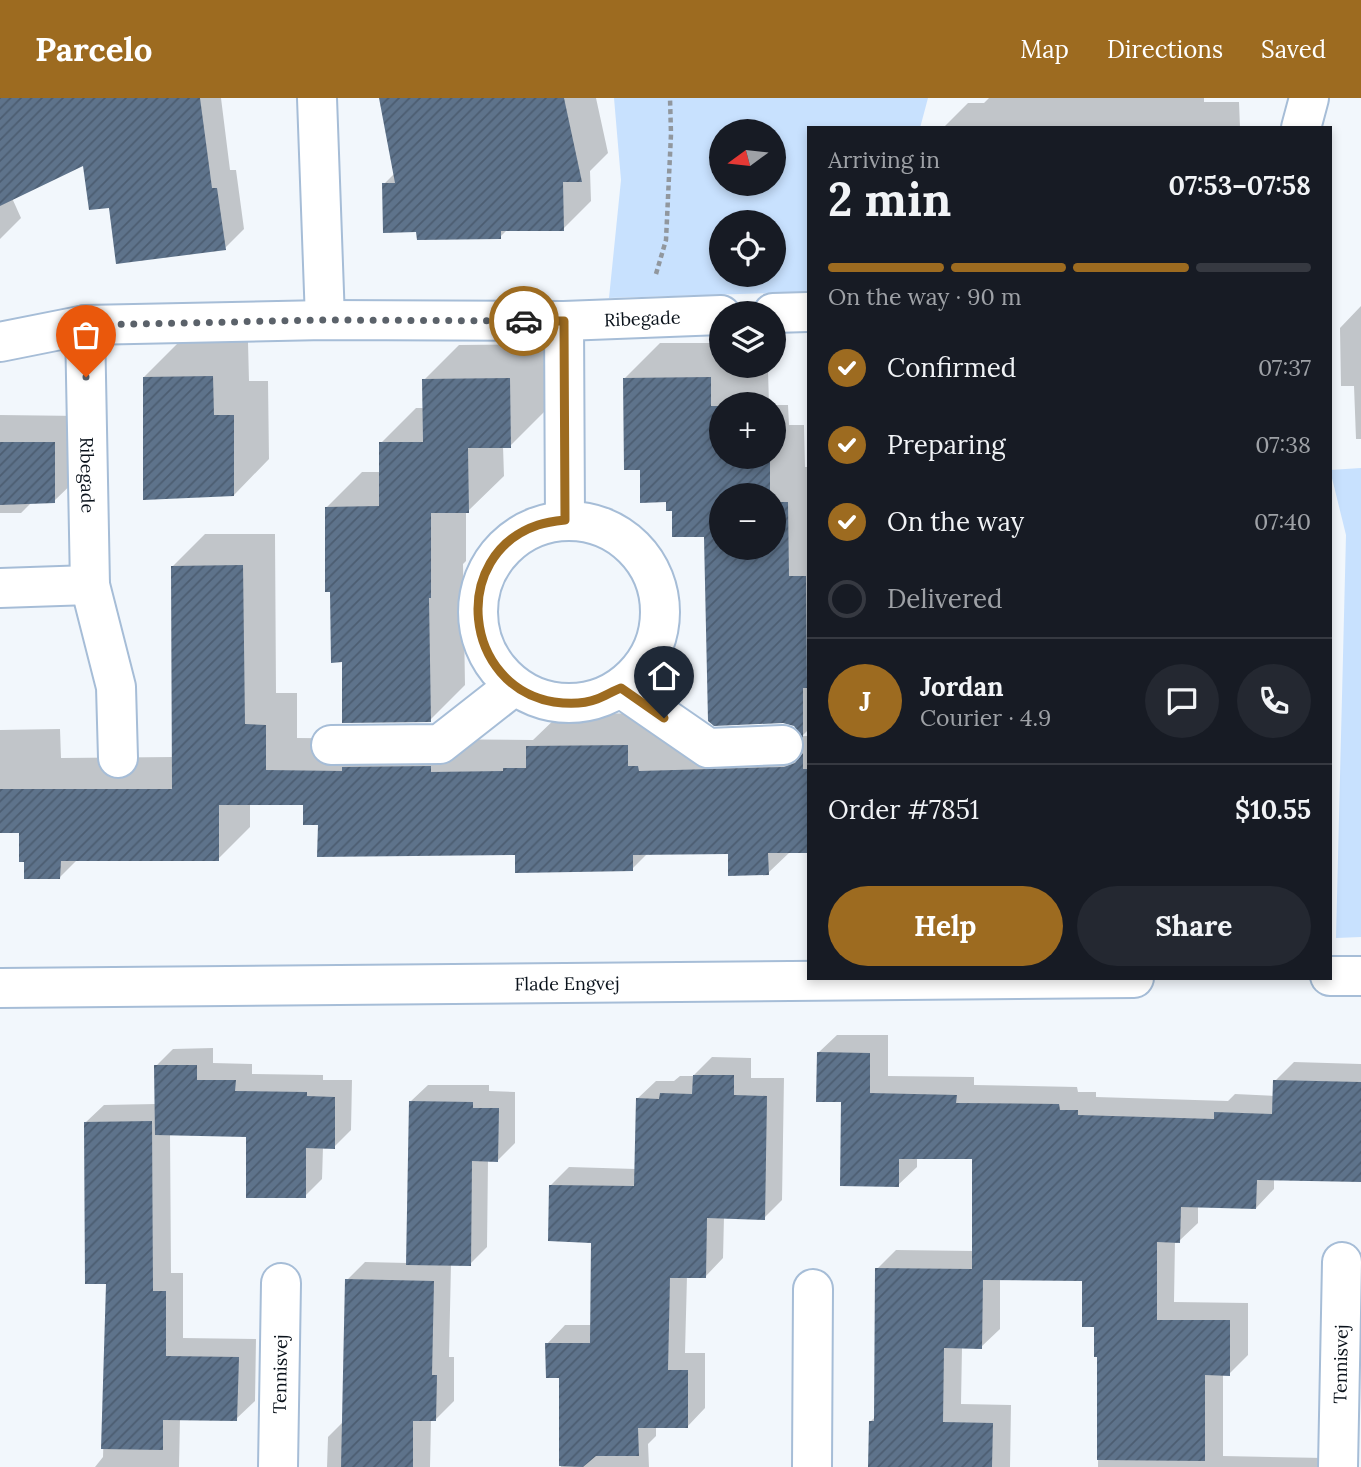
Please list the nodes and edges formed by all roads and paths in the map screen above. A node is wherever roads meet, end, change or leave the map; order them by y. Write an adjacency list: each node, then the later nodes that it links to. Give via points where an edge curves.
1 (317, 98): 9 (street)
2 (670, 98): 8 (path, via 666,240)
3 (1310, 98): 4 (street)
4 (1302, 126)
5 (807, 312): 6 (street)
6 (786, 313)
7 (709, 315): 8 (street, Ribegade)
8 (642, 318): 10 (street, Ribegade)
9 (325, 320): 10 (street, Ribegade); 11 (street, Ribegade)
10 (564, 321): 13 (street)
11 (85, 325): 12 (street, Ribegade); 14 (street, Ribegade)
12 (0, 342)
13 (565, 520): 16 (street, via 537,525 513,539 493,559 481,585 477,613 482,641 494,666); 17 (street, via 594,523 621,536 642,556 656,582 661,612 656,641 642,667)
14 (90, 586): 15 (street); 20 (street, Ribegade, via 116,687)
15 (0, 588)
16 (514, 686): 17 (street, via 540,699 567,704 595,700); 18 (street, via 440,744)
17 (621, 688): 19 (street, via 708,748)
18 (331, 745)
19 (783, 745)
20 (118, 758)
21 (1332, 976): 22 (street)
22 (1361, 976)
23 (908, 980): 24 (street, Flade Engvej)
24 (0, 988)
25 (1342, 1262): 30 (street, Tennisvej)
26 (281, 1283): 28 (street, Tennisvej)
27 (813, 1289): 29 (street)
28 (278, 1467)
29 (813, 1467)
30 (1338, 1467)

